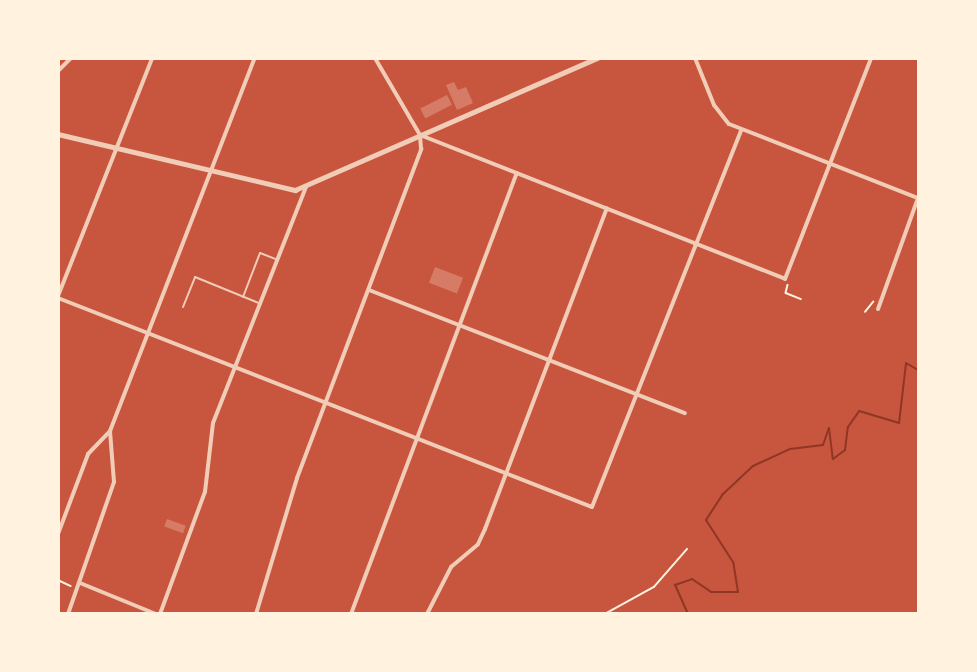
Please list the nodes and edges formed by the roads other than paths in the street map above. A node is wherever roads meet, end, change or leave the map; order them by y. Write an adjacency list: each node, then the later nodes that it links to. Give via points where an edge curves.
1 (70, 58): 8 (street)
2 (152, 58): 12 (street)
3 (255, 58): 14 (street)
4 (375, 58): 11 (street)
5 (597, 58): 11 (street)
6 (695, 58): 9 (street, via 720,116)
7 (871, 58): 13 (street)
8 (58, 71)
9 (741, 130): 13 (street); 19 (street)
10 (58, 134): 12 (street)
11 (420, 135): 15 (street); 16 (street); 21 (street, via 420,154)
12 (117, 150): 14 (street); 22 (street)
13 (829, 165): 17 (street); 19 (street, via 785,279)
14 (209, 171): 16 (street, via 286,189); 28 (street)
15 (517, 173): 18 (street); 27 (street)
16 (306, 188): 20 (street)
17 (918, 198): 26 (street)
18 (607, 208): 19 (street); 29 (street)
19 (696, 244): 31 (street)
20 (278, 260): 23 (lane, via 260,253); 24 (street)
21 (369, 290): 27 (street); 32 (street)
22 (58, 297): 28 (street)
23 (243, 297): 24 (lane); 25 (lane, via 195,277)
24 (261, 304): 30 (street)
25 (183, 307)
26 (879, 307)
27 (459, 327): 29 (street); 35 (street)
28 (147, 334): 30 (street); 34 (street)
29 (548, 360): 31 (street); 36 (street)
30 (236, 370): 32 (street); 40 (street, via 213,423 205,492)
31 (638, 394): 33 (street); 36 (street, via 592,507)
32 (326, 405): 35 (street); 41 (street)
33 (685, 413)
34 (110, 431): 37 (street, via 88,454); 38 (street, via 114,482)
35 (417, 440): 36 (street); 42 (street)
36 (504, 474): 43 (street, via 478,544 451,567)
37 (58, 534)
38 (80, 583): 39 (street); 40 (street)
39 (68, 614)
40 (158, 614)
41 (256, 614)
42 (351, 614)
43 (426, 614)

